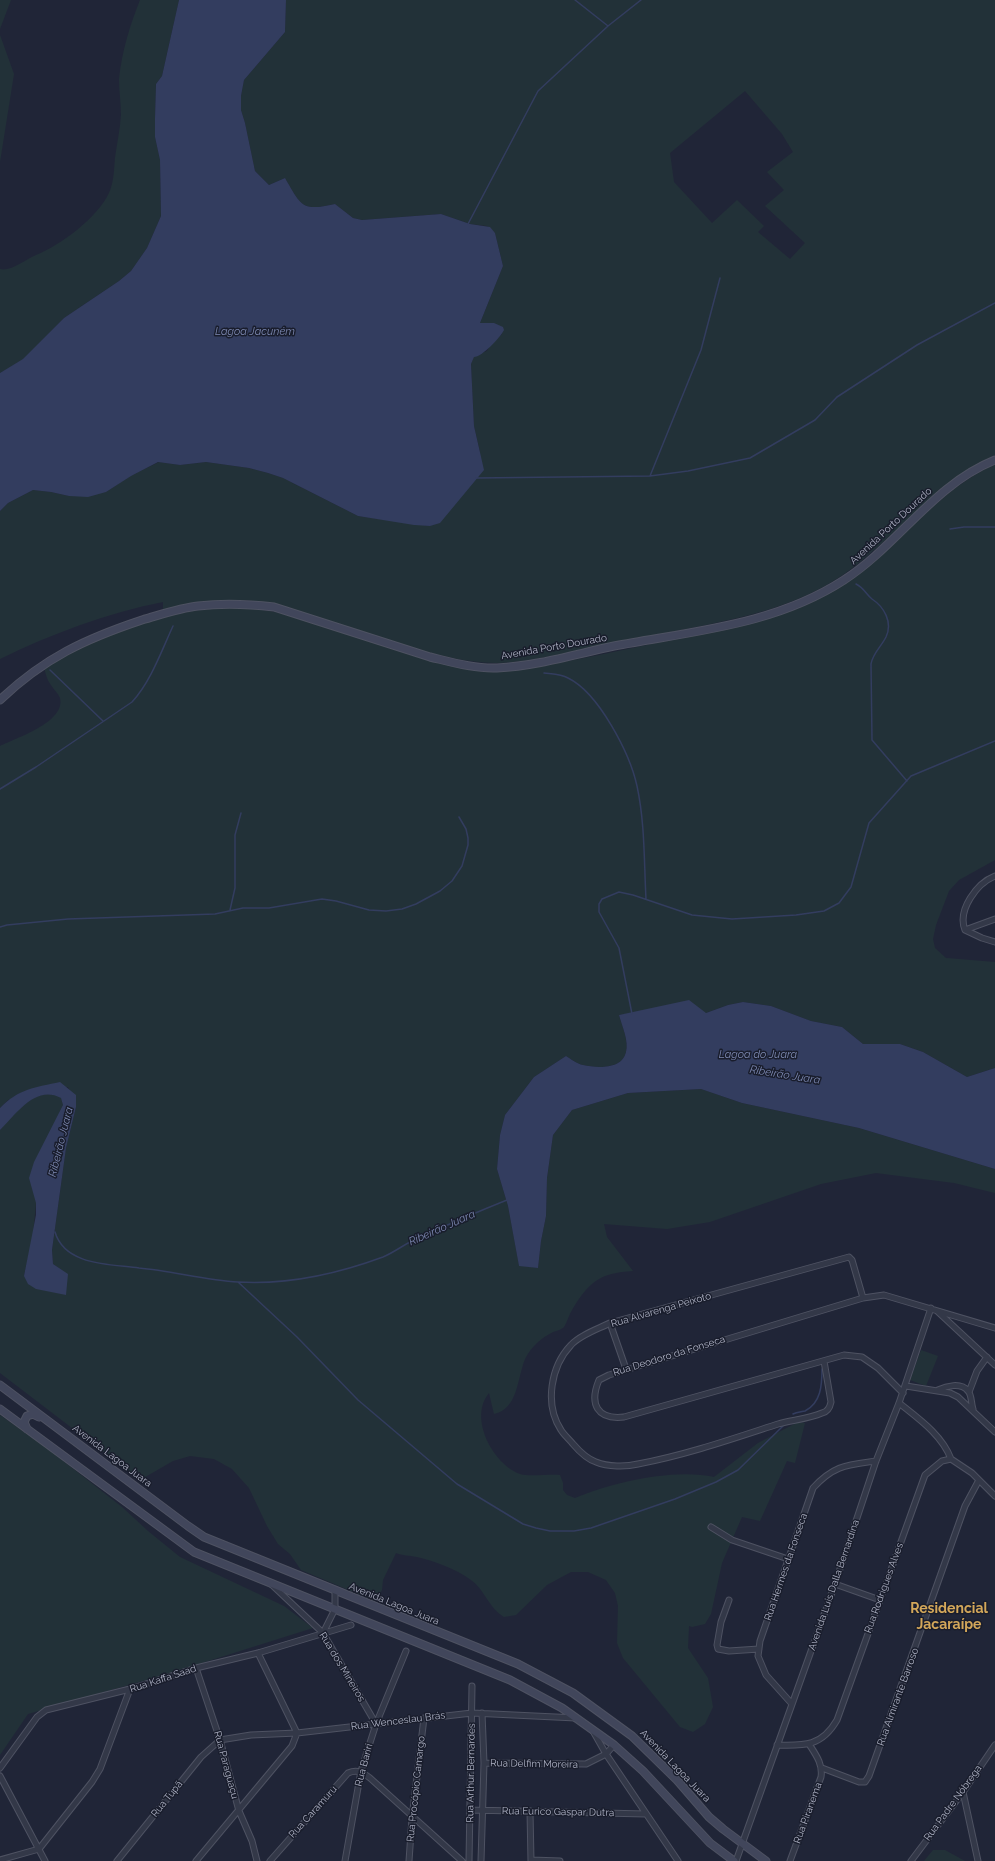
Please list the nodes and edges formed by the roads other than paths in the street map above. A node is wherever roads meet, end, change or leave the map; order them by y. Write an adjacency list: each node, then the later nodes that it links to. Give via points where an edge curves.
1 (995, 460): 2 (main road, Avenida Porto Dourado, via 960,478 936,497 875,556 843,580 814,598 751,621 497,668 430,657 274,607 198,606 139,621 73,647 41,665)
2 (0, 700)
3 (995, 876): 5 (street, via 985,880 973,893 966,910 963,924)
4 (995, 919): 5 (street)
5 (965, 930): 6 (street)
6 (995, 942)
7 (863, 1298): 8 (street, Rua Deodoro da Fonseca, via 884,1295); 10 (street, Rua Alvarenga Peixoto, via 849,1257); 15 (street, Rua Deodoro da Fonseca)
8 (931, 1308): 9 (street, Rua Deodoro da Fonseca); 17 (street, Avenida Luis Dalla Bernardina)
9 (937, 1310): 11 (street, Rua Deodoro da Fonseca); 12 (street)
10 (610, 1323): 13 (street, Rua Alvarenga Peixoto, via 571,1345 554,1372 553,1410 560,1429 585,1456 596,1462 616,1466 637,1465 823,1413 831,1402); 15 (street)
11 (995, 1328)
12 (987, 1356): 14 (street); 19 (street, via 977,1371)
13 (824, 1361): 15 (street, Rua Deodoro da Fonseca, via 624,1417 612,1418 604,1415 596,1406 594,1398 599,1380); 20 (street, Rua Deodoro da Fonseca, via 844,1355 862,1357 878,1368)
14 (995, 1365)
15 (626, 1369)
16 (0, 1385): 25 (main road, Avenida Lagoa Juara)
17 (906, 1386): 18 (street); 20 (street, Avenida Luis Dalla Bernardina)
18 (938, 1391): 19 (street, via 950,1385); 23 (street, via 958,1397)
19 (969, 1392): 23 (street)
20 (903, 1393): 21 (street, Avenida Luis Dalla Bernardina)
21 (899, 1403): 27 (street, via 932,1430); 28 (street, Avenida Luis Dalla Bernardina)
22 (0, 1409): 24 (main road)
23 (973, 1410): 26 (street)
24 (27, 1429): 25 (main road, via 24,1420 33,1414); 33 (main road, via 194,1552)
25 (61, 1431): 35 (main road, Avenida Lagoa Juara, via 204,1537)
26 (995, 1432)
27 (951, 1459): 29 (street, via 964,1466); 37 (street, Rua Rodrigues Alves, via 938,1463 923,1478)
28 (876, 1461): 32 (street, Rua Hermes da Fonseca, via 838,1468 824,1476 813,1488); 34 (street, Avenida Luis Dalla Bernardina)
29 (979, 1480): 30 (street); 63 (street, Rua Almirante Barroso, via 965,1506 869,1776 865,1782 859,1782)
30 (995, 1496)
31 (711, 1527): 32 (street, via 732,1540)
32 (788, 1559): 41 (street, Rua Hermes da Fonseca)
33 (268, 1582): 38 (main road); 40 (street, Rua dos Mineiros)
34 (835, 1584): 37 (street); 47 (street, Avenida Luis Dalla Bernardina)
35 (335, 1591): 38 (street); 73 (main road, Avenida Lagoa Juara, via 518,1664 573,1693 632,1736 677,1780 709,1817)
36 (729, 1600): 41 (street, via 721,1622 718,1649)
37 (880, 1600): 56 (street, Rua Rodrigues Alves, via 837,1720 825,1737)
38 (335, 1609): 40 (street); 51 (main road, via 510,1680)
39 (351, 1625): 40 (street, Rua Kaffa Saad)
40 (323, 1633): 43 (street, Rua Kaffa Saad); 52 (street, Rua dos Mineiros)
41 (759, 1649): 47 (street, Rua Hermes da Fonseca, via 758,1656 766,1675)
42 (406, 1651): 52 (street, Rua Bariri)
43 (258, 1653): 44 (street, Rua Kaffa Saad); 54 (street)
44 (196, 1668): 46 (street, Rua Kaffa Saad); 55 (street, Rua Paraguaçu)
45 (472, 1686): 48 (street, Rua Arthur Bernardes)
46 (130, 1690): 62 (street, Rua Kaffa Saad, via 43,1711); 74 (street, via 96,1776)
47 (792, 1704): 58 (street, Avenida Luis Dalla Bernardina)
48 (472, 1713): 49 (street, Rua Wenceslau Brás); 50 (street, Rua Wenceslau Brás); 67 (street, Rua Arthur Bernardes)
49 (482, 1713): 51 (street, Rua Wenceslau Brás); 61 (street, Rua Arthur Bernardes)
50 (424, 1718): 52 (street, Rua Wenceslau Brás); 72 (street, Rua Procópio Camargo)
51 (576, 1718): 53 (main road)
52 (376, 1724): 54 (street, Rua Wenceslau Brás); 64 (street, Rua Bariri)
53 (592, 1728): 57 (main road); 60 (street)
54 (297, 1733): 55 (street, Rua Wenceslau Brás); 69 (street, via 292,1746)
55 (220, 1740): 69 (street, Rua Paraguaçu); 77 (street, Rua Tupã, via 201,1757)
56 (809, 1744): 58 (street, Rua Rodrigues Alves); 63 (street, Rua Piranema)
57 (614, 1745): 60 (street); 89 (main road, via 643,1771 710,1843)
58 (777, 1745): 73 (street, Avenida Luis Dalla Bernardina)
59 (995, 1745): 66 (street, Rua Padre Nóbrega)
60 (606, 1754): 61 (street, Rua Delfim Moreira, via 586,1764); 71 (street)
61 (484, 1763): 68 (street, Rua Arthur Bernardes)
62 (0, 1768)
63 (822, 1768): 91 (street, Rua Piranema)
64 (361, 1772): 72 (street); 80 (street, Rua Caramuru, via 348,1773); 81 (street, Rua Bariri)
65 (0, 1776): 74 (street)
66 (963, 1792): 92 (street, Rua Padre Nóbrega); 93 (street)
67 (471, 1810): 68 (street, Rua Eurico Gaspar Dutra); 84 (street, Rua Arthur Bernardes)
68 (483, 1810): 70 (street, Rua Eurico Gaspar Dutra); 85 (street, Rua Arthur Bernardes)
69 (239, 1811): 78 (street); 79 (street, Rua Paraguaçu)
70 (530, 1811): 71 (street, Rua Eurico Gaspar Dutra); 86 (street)
71 (646, 1814): 88 (street)
72 (412, 1818): 82 (street, Rua Procópio Camargo); 83 (street)
73 (742, 1844): 89 (street, Avenida Luis Dalla Bernardina); 90 (main road, Avenida Lagoa Juara)
74 (39, 1849): 75 (street); 76 (street)
75 (0, 1860)
76 (46, 1861)
77 (117, 1861)
78 (196, 1861)
79 (257, 1861)
80 (270, 1861)
81 (344, 1861)
82 (409, 1861)
83 (462, 1861)
84 (469, 1861)
85 (481, 1861)
86 (531, 1861): 87 (street)
87 (560, 1861)
88 (678, 1861)
89 (735, 1861)
90 (766, 1861)
91 (790, 1861)
92 (911, 1861)
93 (978, 1861)

